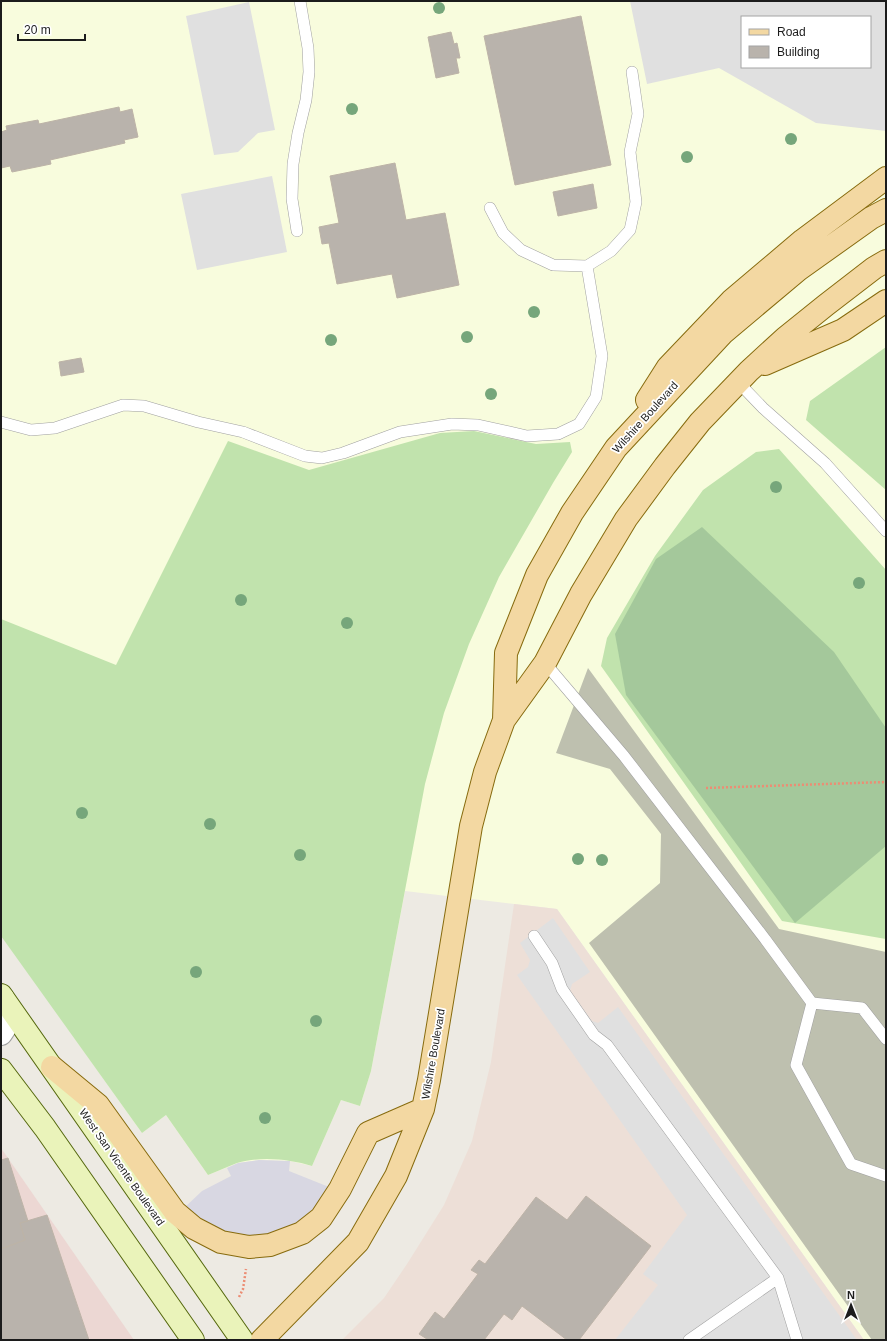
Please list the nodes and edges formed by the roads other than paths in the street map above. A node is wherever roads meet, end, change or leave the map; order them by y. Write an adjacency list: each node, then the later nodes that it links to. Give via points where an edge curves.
1 (300, 1): 6 (lane, via 310,72 294,164 292,199)
2 (632, 72): 8 (lane, via 638,114 630,152 636,202 630,230 611,251)
3 (886, 178): 12 (main road, via 803,240 731,301 668,367)
4 (490, 208): 8 (lane, via 502,233 521,250 553,265)
5 (886, 210): 12 (main road, Wilshire Boulevard, via 798,270 723,333)
6 (297, 231)
7 (886, 260): 10 (main road, Wilshire Boulevard, via 785,338)
8 (587, 266): 11 (lane, via 602,356 596,397 579,424 558,434 527,436 478,425 452,424 400,432 322,458 306,456 243,432 136,405 123,405 55,428 31,430)
9 (886, 301): 10 (main road, via 843,330)
10 (744, 376): 13 (lane, via 763,408); 15 (main road, Wilshire Boulevard, via 664,466 626,519 581,594)
11 (1, 422)
12 (616, 448): 16 (main road, Wilshire Boulevard, via 572,513 537,575 506,653)
13 (882, 520): 14 (lane)
14 (886, 531)
15 (545, 663): 16 (main road, Wilshire Boulevard); 19 (lane, via 628,762)
16 (504, 720): 24 (main road, Wilshire Boulevard, via 485,772 471,826)
17 (534, 936): 26 (lane, via 552,963 562,989 594,1035 607,1045)
18 (2, 996): 20 (street, via 4,1028); 22 (main road, West San Vicente Boulevard)
19 (812, 1003): 21 (lane, via 862,1008); 25 (lane, via 796,1065 851,1164)
20 (1, 1034)
21 (886, 1039)
22 (52, 1067): 24 (main road, via 98,1105 175,1212 194,1228 221,1242 249,1247 270,1245 302,1233 321,1218 340,1189 368,1133); 28 (main road, West San Vicente Boulevard)
23 (1, 1070): 27 (main road, via 45,1128)
24 (423, 1109): 29 (main road, Wilshire Boulevard, via 396,1176 358,1242)
25 (886, 1176)
26 (778, 1278): 30 (lane); 31 (lane)
27 (193, 1340)
28 (242, 1340)
29 (262, 1340)
30 (689, 1340)
31 (797, 1340)

